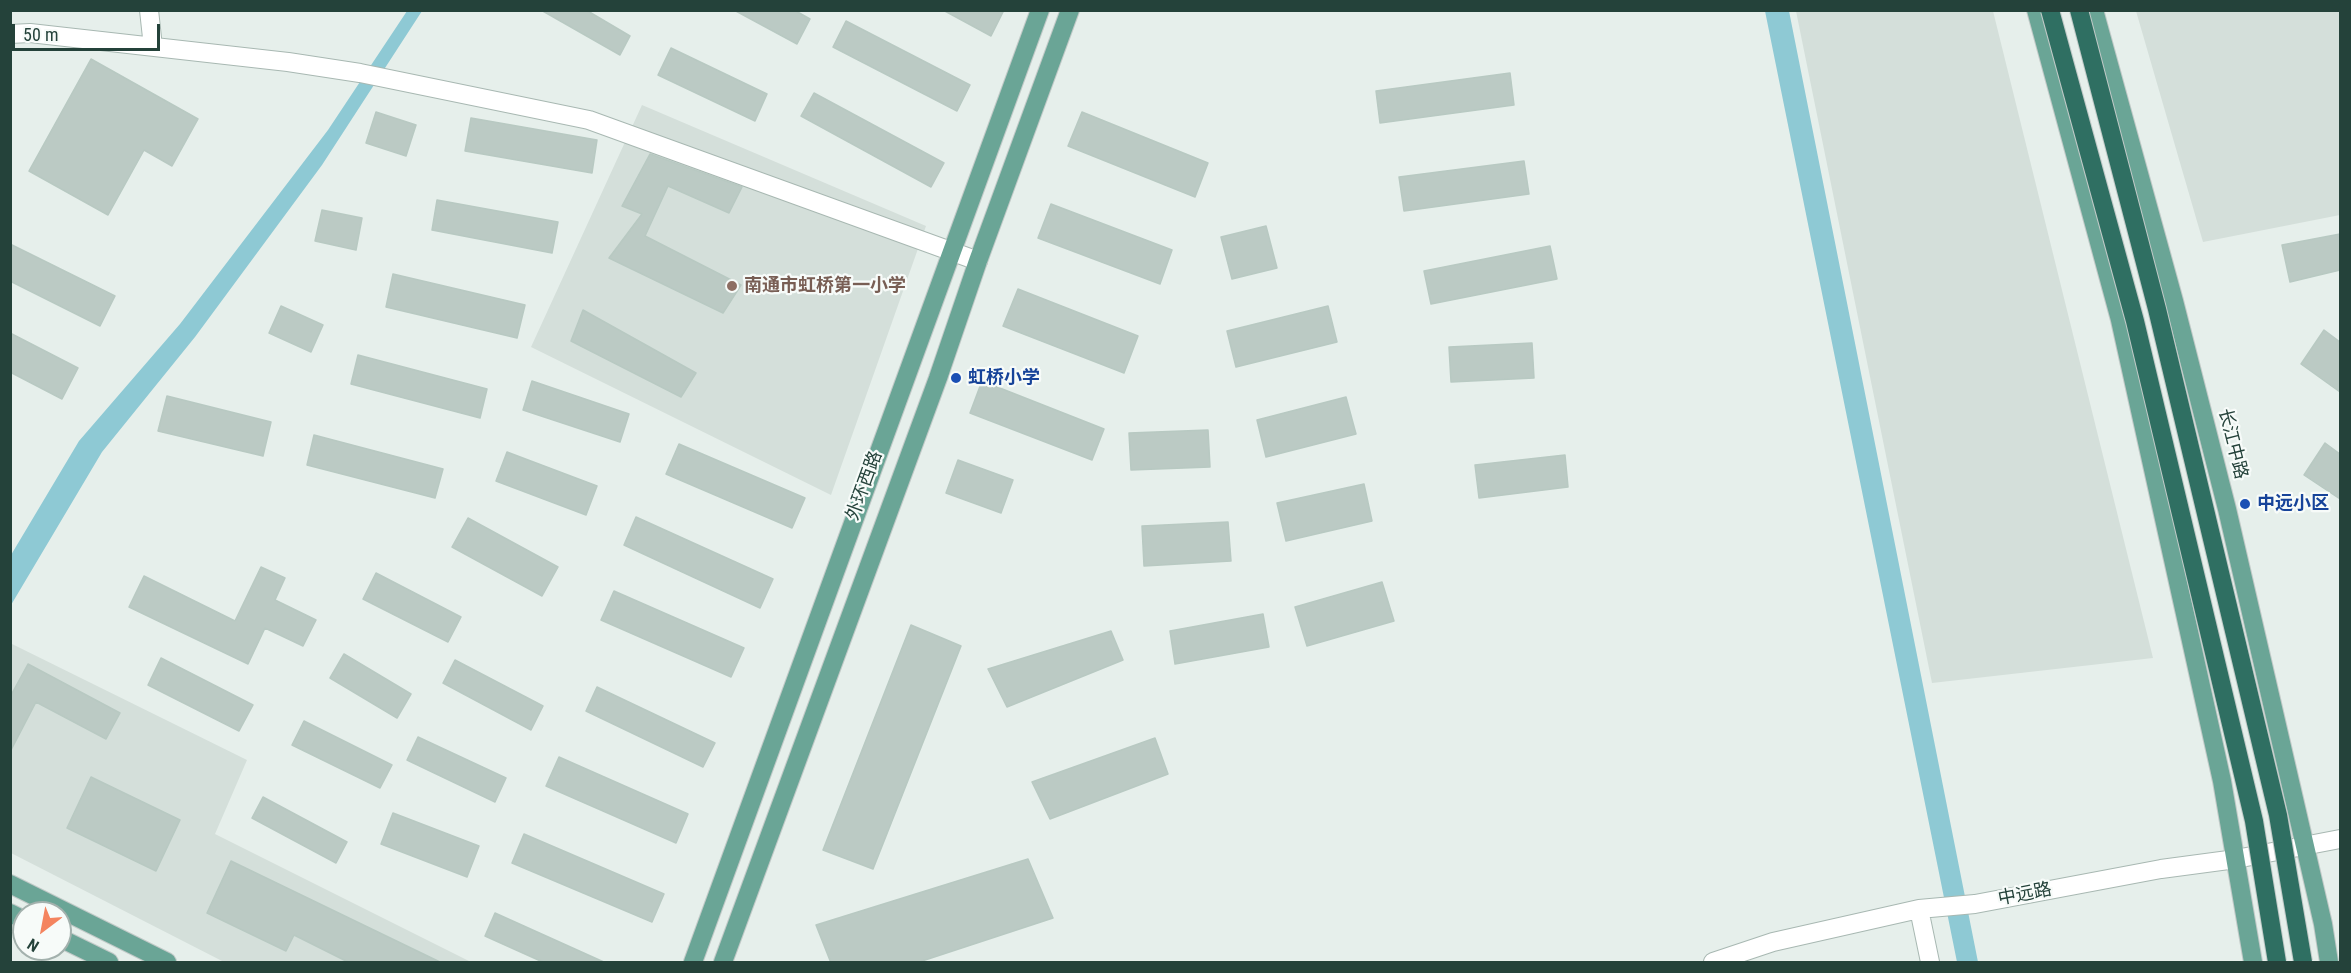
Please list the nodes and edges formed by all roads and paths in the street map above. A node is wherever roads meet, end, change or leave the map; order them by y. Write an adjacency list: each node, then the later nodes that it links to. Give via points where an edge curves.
1 (149, 10): 9 (street)
2 (1040, 10): 10 (main road, 外环西路)
3 (1070, 10): 11 (main road, 外环西路)
4 (2036, 10): 14 (main road, via 2120,320)
5 (2050, 10): 25 (highway, bridge, via 2146,367 2254,821)
6 (2079, 10): 26 (highway, bridge, via 2157,309 2273,792)
7 (2094, 10): 13 (main road, 长江中路, via 2227,509)
8 (10, 34): 9 (street)
9 (153, 46): 10 (street, via 360,74 589,120)
10 (952, 252): 11 (street); 20 (main road, 外环西路)
11 (978, 261): 21 (main road, 外环西路)
12 (2340, 839): 13 (street, 中远路)
13 (2305, 845): 14 (street, 中远路); 27 (main road, 长江中路)
14 (2236, 859): 16 (street, 中远路); 24 (main road)
15 (10, 884): 19 (main road)
16 (1928, 909): 22 (street, 中远路, via 1773,942); 23 (street)
17 (72, 944): 18 (main road)
18 (109, 963)
19 (167, 963)
20 (693, 963)
21 (723, 963)
22 (1713, 963)
23 (1930, 963)
24 (2253, 963)
25 (2277, 963)
26 (2303, 963)
27 (2329, 963)

